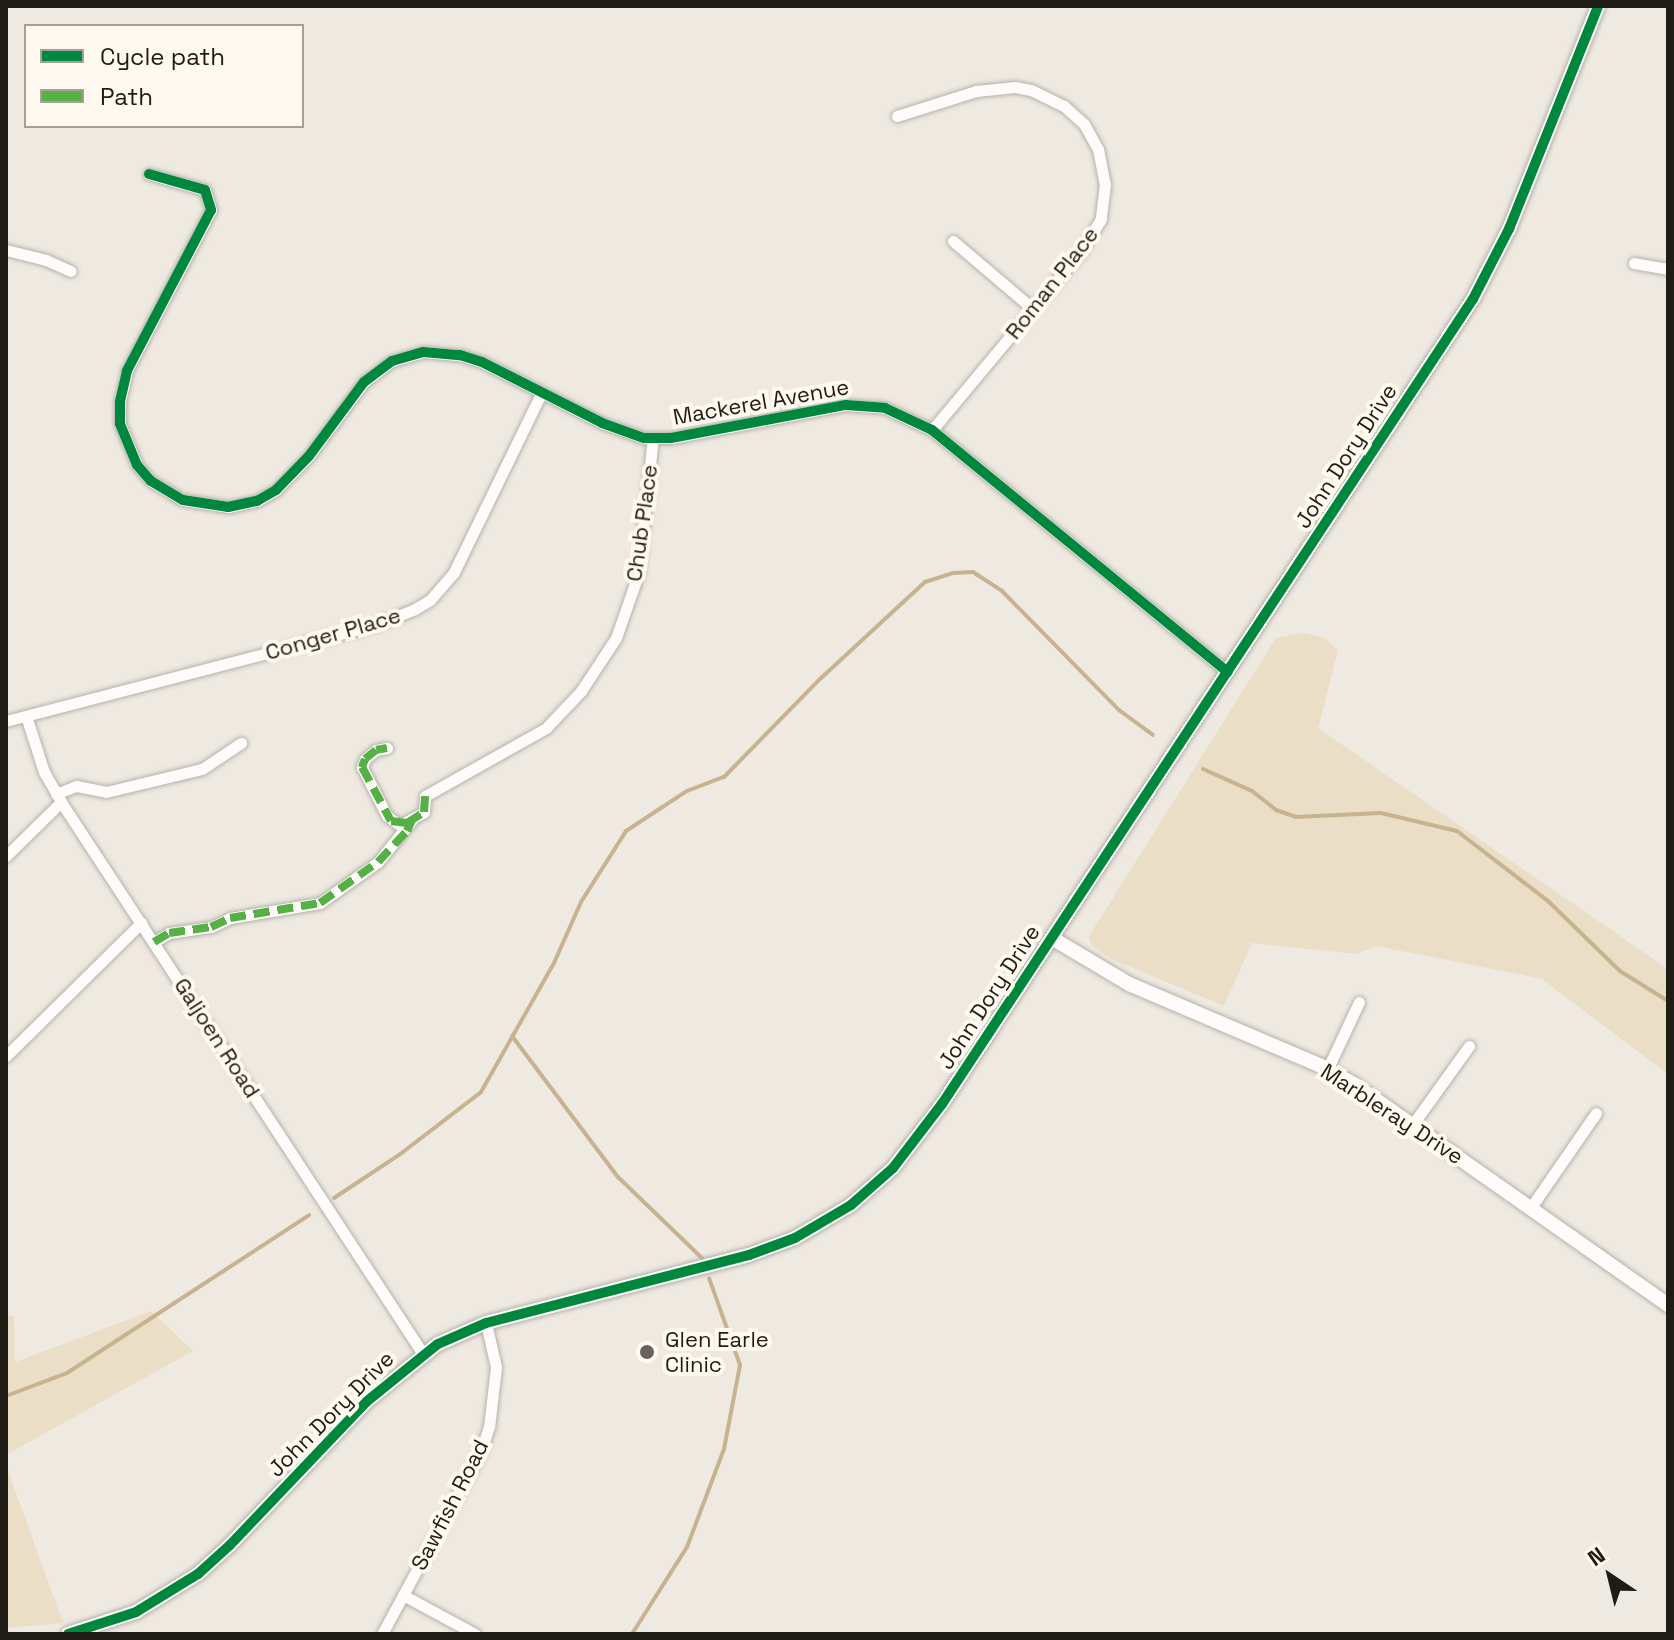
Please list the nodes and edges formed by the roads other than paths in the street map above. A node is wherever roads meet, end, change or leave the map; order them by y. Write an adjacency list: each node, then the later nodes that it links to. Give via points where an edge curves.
1 (1598, 6): 13 (street, John Dory Drive, via 1492,264)
2 (897, 116): 9 (street, Roman Place, via 976,91 1015,87 1047,96 1084,124 1103,167 1101,219)
3 (149, 174): 10 (street, Mackerel Avenue, via 205,190 211,210 127,371 120,402 120,424 132,456 166,492 198,505 228,507 257,501 276,490 309,456 364,382 411,354 460,355)
4 (953, 241): 9 (street)
5 (6, 250): 8 (street)
6 (1634, 263): 7 (street)
7 (1668, 269)
8 (71, 271)
9 (1033, 309): 11 (street, Roman Place)
10 (541, 394): 12 (street, Mackerel Avenue, via 627,433); 14 (street, Conger Place, via 454,572 415,609 375,625)
11 (932, 430): 12 (street, Mackerel Avenue, via 885,408 846,405); 13 (street, Mackerel Avenue)
12 (653, 438): 19 (street, Chub Place, via 638,575 616,638 546,728 425,796 424,812)
13 (1228, 672): 22 (street, John Dory Drive)
14 (26, 716): 15 (street, Conger Place); 18 (street, Galjoen Road, via 39,760)
15 (6, 721)
16 (241, 743): 18 (street, via 202,769 106,792 76,786)
17 (387, 748): 19 (street, via 376,750 362,767 391,821 400,825)
18 (59, 798): 20 (street); 21 (street, Galjoen Road)
19 (412, 820): 23 (street, via 378,862 320,903 230,918 211,927 169,933)
20 (6, 856)
21 (141, 923): 23 (street, Galjoen Road); 26 (street)
22 (1052, 938): 27 (street, Marbleray Drive, via 1129,984); 32 (street, John Dory Drive, via 916,1142 883,1178 834,1216 749,1255)
23 (154, 942): 33 (street, Galjoen Road)
24 (1359, 1002): 27 (street)
25 (1469, 1046): 29 (street)
26 (6, 1056)
27 (1327, 1070): 29 (street, Marbleray Drive)
28 (1596, 1113): 30 (street)
29 (1413, 1124): 30 (street, Marbleray Drive)
30 (1531, 1207): 31 (street, Marbleray Drive)
31 (1668, 1305)
32 (486, 1323): 33 (street, John Dory Drive); 34 (street, Sawfish Road, via 496,1377 489,1427)
33 (423, 1354): 35 (street, John Dory Drive, via 360,1408 198,1574 136,1612)
34 (403, 1595): 36 (street, Sawfish Road); 37 (street)
35 (68, 1634)
36 (382, 1634)
37 (475, 1634)

